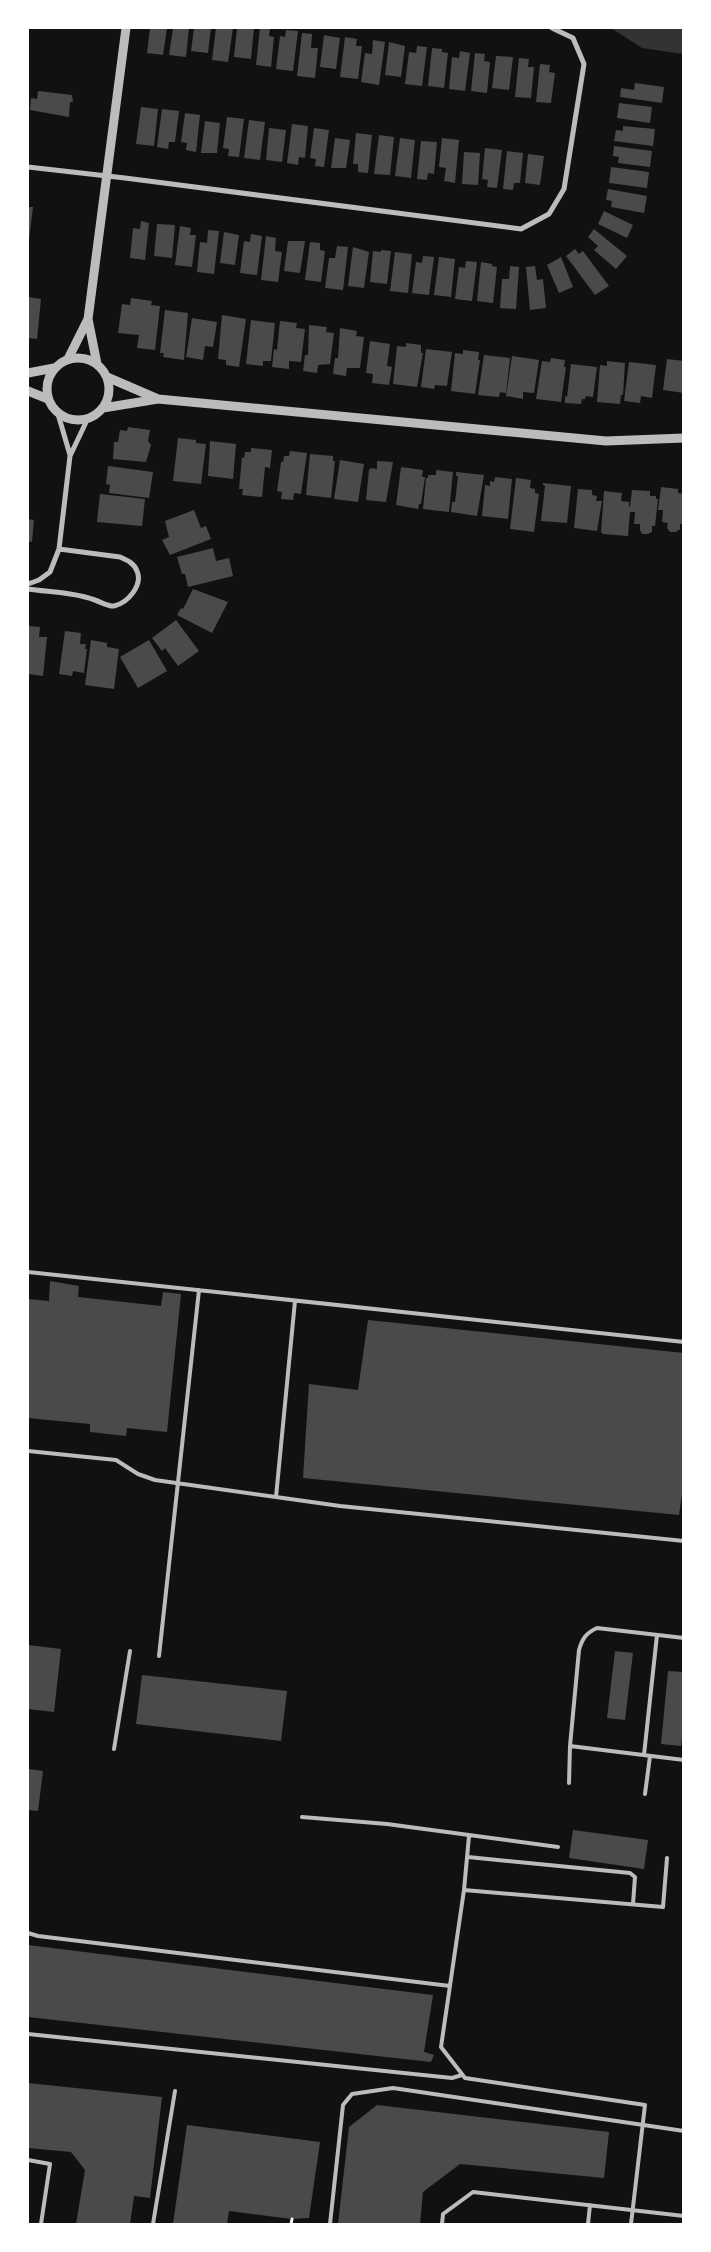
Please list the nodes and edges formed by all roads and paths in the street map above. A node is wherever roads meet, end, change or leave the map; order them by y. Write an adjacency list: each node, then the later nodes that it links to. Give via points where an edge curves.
1 (126, 28): 4 (street)
2 (552, 28): 4 (street, via 574,38 584,64 564,189 549,214 521,229)
3 (28, 168): 4 (street)
4 (106, 176): 5 (street)
5 (88, 318): 6 (street); 7 (street)
6 (68, 359): 7 (street, via 88,359); 8 (street)
7 (97, 364): 10 (street)
8 (54, 368): 9 (street); 12 (street, via 47,382)
9 (28, 373)
10 (107, 376): 13 (street); 14 (street, via 108,398)
11 (28, 391): 12 (street)
12 (48, 399): 15 (street)
13 (158, 399): 14 (street); 17 (street, via 606,441)
14 (103, 408): 16 (street)
15 (58, 414): 16 (street, via 68,419); 18 (street)
16 (88, 418): 18 (street)
17 (684, 438)
18 (70, 456): 19 (street)
19 (59, 549): 20 (street, via 50,572); 21 (street, via 120,557 128,561 138,571 134,591 123,603 112,606 88,598)
20 (28, 584)
21 (28, 589)
22 (28, 1272): 23 (lane)
23 (199, 1290): 24 (lane); 27 (lane)
24 (295, 1301): 25 (lane); 28 (lane)
25 (684, 1342)
26 (28, 1451): 27 (lane, via 116,1460 138,1474)
27 (177, 1483): 28 (lane); 33 (lane)
28 (276, 1497): 29 (lane)
29 (684, 1541)
30 (657, 1635): 31 (lane); 34 (lane, via 596,1628 582,1640); 36 (lane)
31 (684, 1638)
32 (130, 1652): 35 (lane)
33 (159, 1656)
34 (570, 1746): 36 (lane); 39 (lane)
35 (114, 1749)
36 (644, 1755): 37 (lane)
37 (650, 1756): 38 (lane); 40 (lane)
38 (684, 1760)
39 (569, 1783)
40 (645, 1794)
41 (302, 1817): 42 (lane, via 387,1824)
42 (469, 1836): 43 (lane); 44 (lane)
43 (558, 1847)
44 (468, 1856): 46 (lane); 47 (lane, via 630,1873 634,1877)
45 (667, 1858): 47 (lane, via 663,1907)
46 (464, 1890): 47 (lane); 49 (lane)
47 (633, 1904)
48 (28, 1933): 49 (lane)
49 (450, 1986): 51 (lane, via 441,2047)
50 (28, 2034): 51 (lane, via 452,2078)
51 (462, 2074): 53 (lane, via 464,2078 645,2105)
52 (175, 2092): 61 (lane)
53 (642, 2125): 54 (lane); 57 (lane); 63 (lane, via 393,2088 352,2094 343,2105)
54 (684, 2131)
55 (28, 2160): 60 (lane, via 50,2164)
56 (590, 2205): 57 (lane); 64 (lane, via 473,2192 444,2214); 65 (lane)
57 (632, 2210): 58 (lane); 66 (lane)
58 (684, 2216)
59 (292, 2219): 62 (path)
60 (41, 2224)
61 (153, 2224)
62 (291, 2224)
63 (330, 2224)
64 (442, 2224)
65 (588, 2224)
66 (631, 2224)

